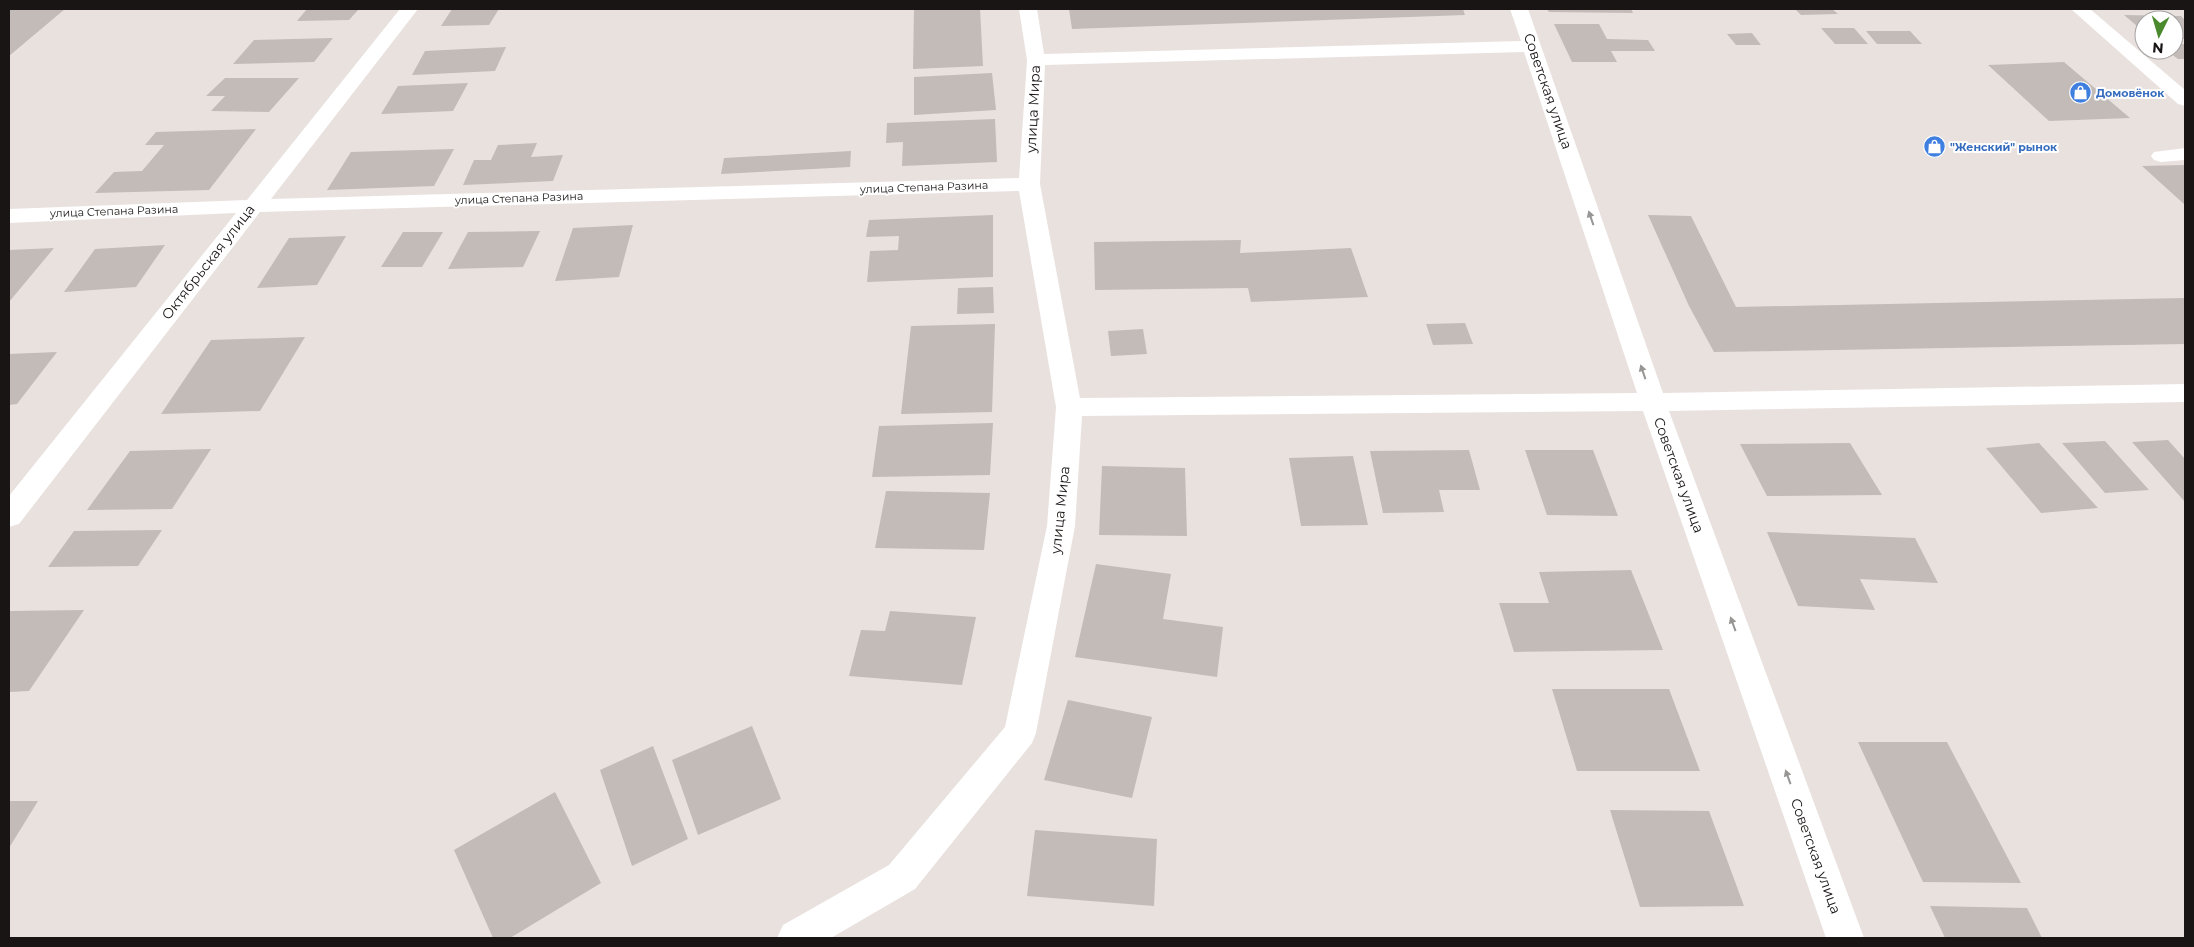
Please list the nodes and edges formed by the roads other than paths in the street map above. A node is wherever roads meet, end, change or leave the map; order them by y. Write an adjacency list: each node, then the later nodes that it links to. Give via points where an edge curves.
1 (408, 9): 11 (street, Октябрьская улица)
2 (1028, 9): 6 (street, улица Мира)
3 (1519, 9): 5 (street, Советская улица)
4 (2080, 9): 7 (street)
5 (1533, 46): 6 (street); 14 (street, Советская улица, one-way to 5)
6 (1036, 60): 10 (street, улица Мира)
7 (2185, 100)
8 (2185, 154): 9 (street)
9 (2161, 156)
10 (1029, 184): 11 (street, улица Степана Разина); 15 (street, улица Мира)
11 (252, 206): 12 (street, улица Степана Разина); 16 (street, Октябрьская улица)
12 (9, 216)
13 (2185, 393): 14 (street)
14 (1653, 402): 15 (street); 18 (street, Советская улица, one-way to 14)
15 (1069, 407): 17 (street, улица Мира, via 1061,526 1020,733 902,877)
16 (9, 516)
17 (796, 938)
18 (1845, 938)

